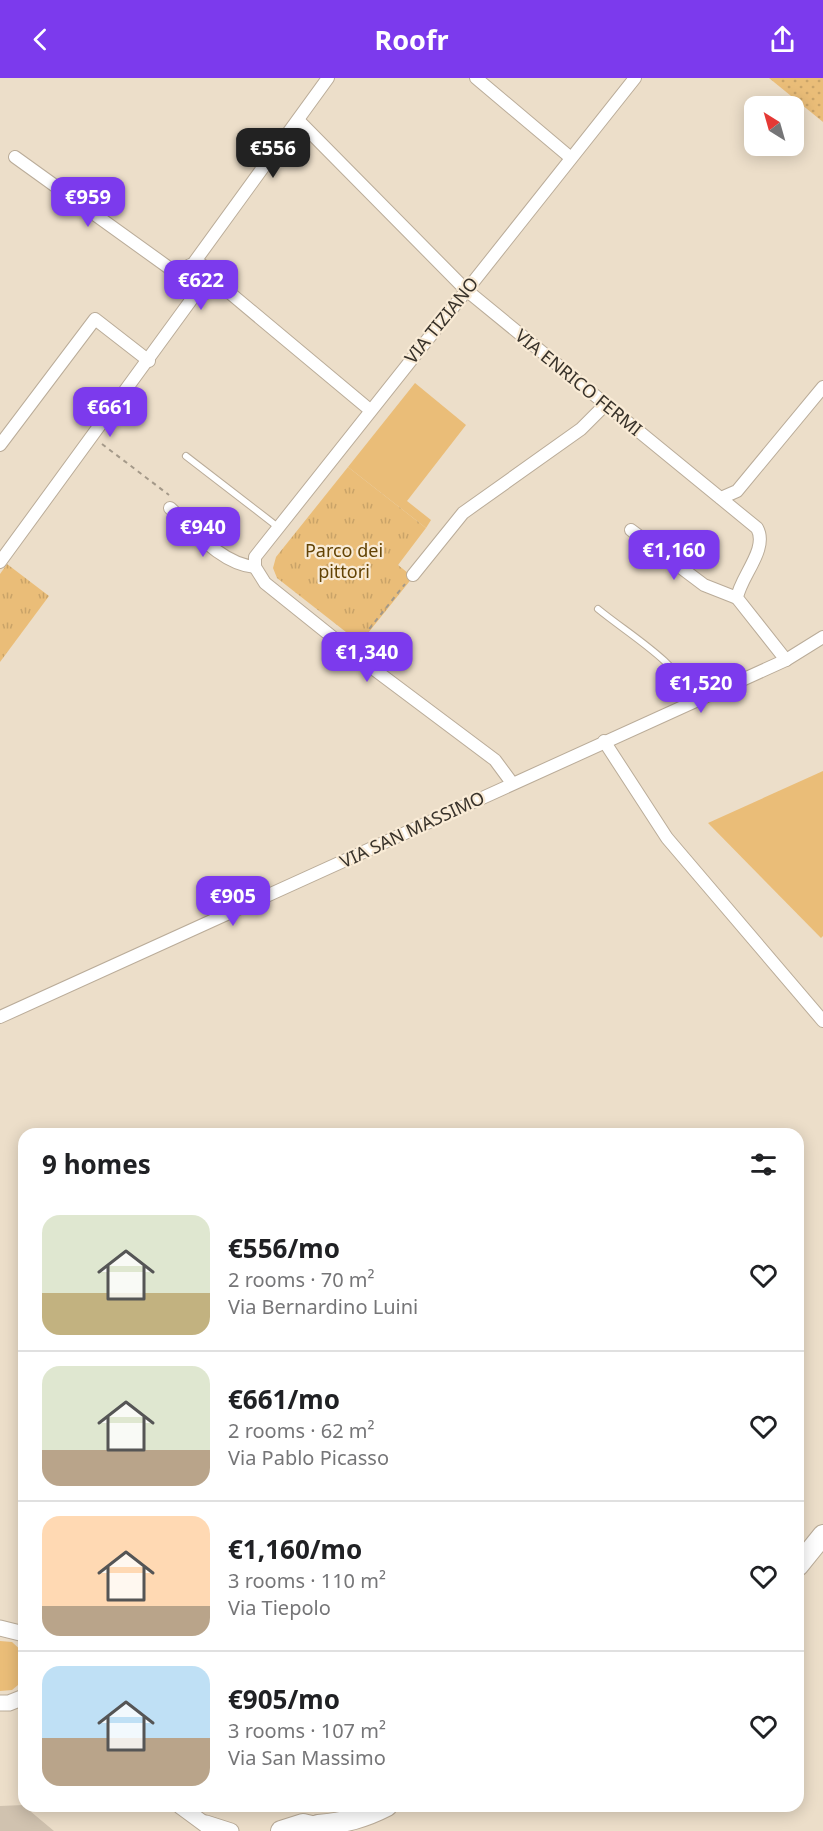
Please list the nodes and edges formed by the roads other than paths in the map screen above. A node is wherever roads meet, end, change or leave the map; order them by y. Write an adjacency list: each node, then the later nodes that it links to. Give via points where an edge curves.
1 (476, 78): 6 (street)
2 (635, 78): 6 (street, VIA TIZIANO)
3 (324, 80): 4 (street)
4 (298, 120): 7 (street); 10 (street, VIA ENRICO FERMI)
5 (15, 157): 9 (street, via 172,270)
6 (571, 158): 10 (street, VIA TIZIANO)
7 (193, 264): 8 (street, via 206,267); 9 (street, via 185,268)
8 (212, 278): 11 (street, via 207,291); 15 (street)
9 (179, 280): 11 (street, via 186,293)
10 (465, 289): 14 (street, VIA ENRICO FERMI); 15 (street, VIA TIZIANO)
11 (194, 296): 12 (street)
12 (149, 361): 16 (street, via 95,319); 22 (street)
13 (823, 387): 18 (street, via 736,491)
14 (606, 404): 18 (street, VIA ENRICO FERMI); 24 (street, via 581,429 463,513)
15 (370, 410): 20 (street, VIA TIZIANO)
16 (0, 445)
17 (186, 456): 20 (lane)
18 (722, 498): 25 (street, VIA ENRICO FERMI, via 761,535)
19 (170, 508): 23 (street, via 224,556 240,566)
20 (278, 527): 23 (street, VIA TIZIANO, via 260,549)
21 (631, 530): 25 (street, via 704,585)
22 (0, 562)
23 (255, 567): 31 (street, via 265,583 495,760)
24 (413, 574)
25 (737, 598): 28 (street)
26 (598, 609): 29 (lane, via 672,669)
27 (823, 637): 28 (street, VIA SAN MASSIMO)
28 (786, 660): 29 (street, VIA SAN MASSIMO)
29 (695, 700): 30 (street, VIA SAN MASSIMO)
30 (604, 741): 31 (street, VIA SAN MASSIMO); 33 (street, via 667,838)
31 (512, 783): 32 (street, VIA SAN MASSIMO)
32 (0, 1017)
33 (823, 1021)
34 (823, 1535): 35 (main road)
35 (804, 1558)
36 (0, 1628): 37 (street)
37 (18, 1632)
38 (18, 1700): 39 (street)
39 (0, 1703)
40 (188, 1812): 43 (street)
41 (376, 1812): 44 (main road)
42 (383, 1812): 48 (main road)
43 (208, 1826): 46 (street)
44 (324, 1828): 45 (main road, via 303,1824)
45 (285, 1829): 47 (street)
46 (231, 1831)
47 (268, 1831)
48 (368, 1831)

